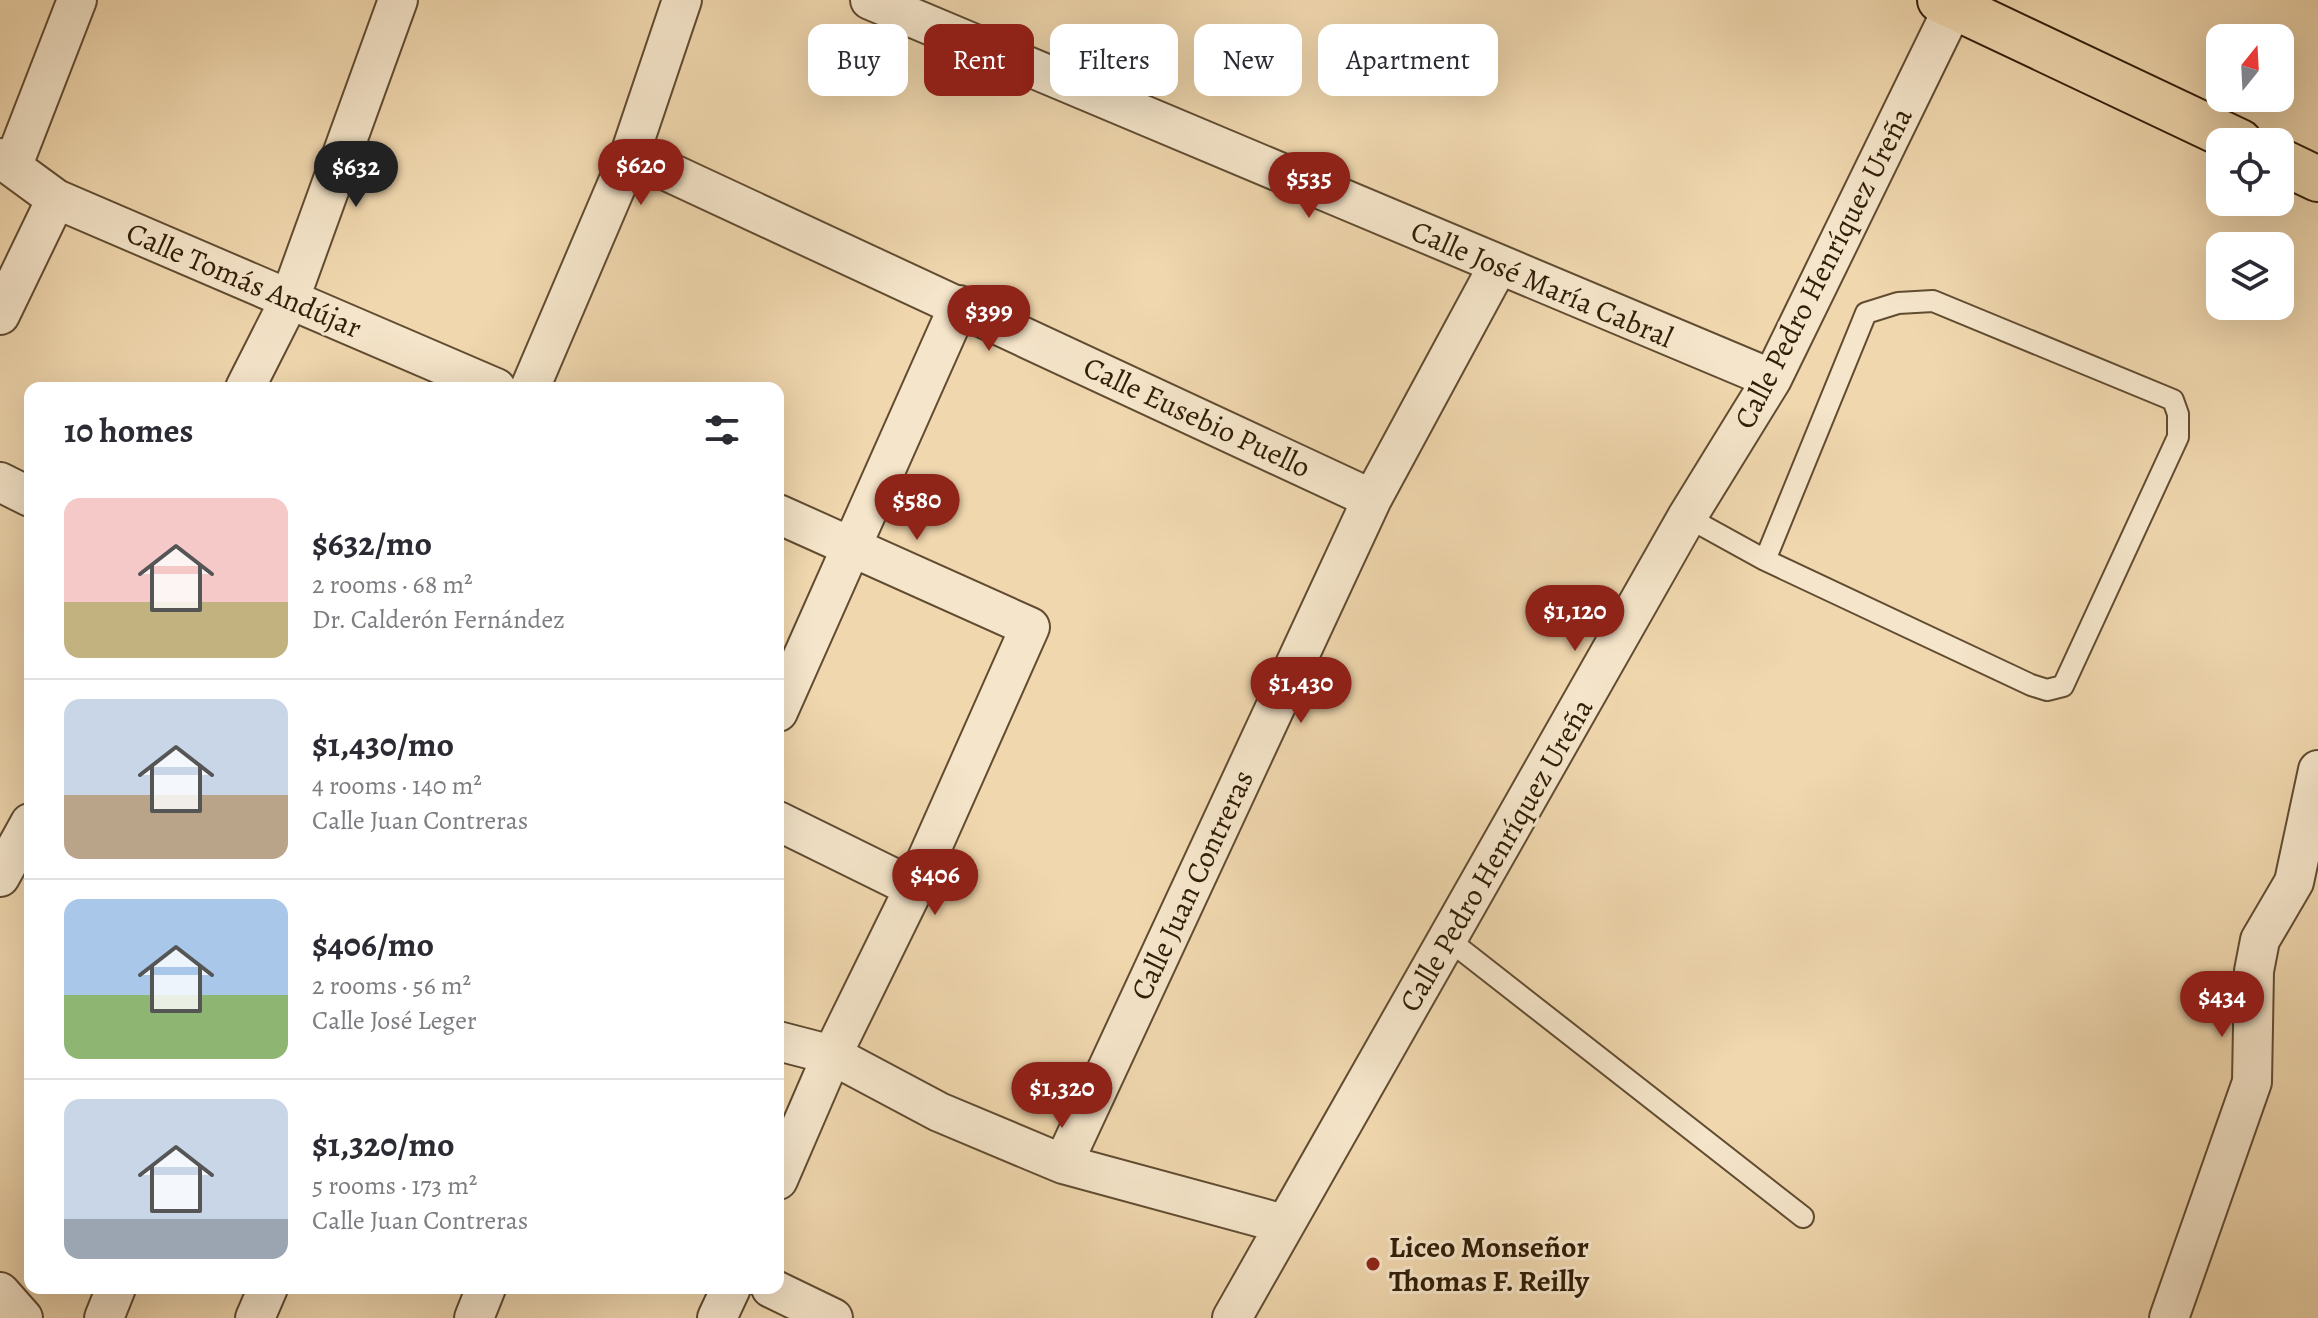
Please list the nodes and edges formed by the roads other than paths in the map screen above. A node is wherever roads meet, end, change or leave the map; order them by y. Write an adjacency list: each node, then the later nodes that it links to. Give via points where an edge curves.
1 (77, 0): 8 (street)
2 (398, 0): 13 (street)
3 (682, 0): 7 (street)
4 (870, 0): 12 (street, Calle José María Cabral)
5 (1947, 3): 6 (main road); 16 (street, Calle Pedro Henríquez Ureña)
6 (2210, 128)
7 (630, 154): 14 (street, Calle Eusebio Puello); 19 (street)
8 (7, 162): 11 (street, Calle Tomás Andújar)
9 (2294, 168): 10 (main road)
10 (2318, 179)
11 (56, 199): 13 (street, Calle Tomás Andújar); 15 (street)
12 (1498, 266): 16 (street, Calle José María Cabral); 22 (street, Calle Juan Contreras)
13 (289, 301): 17 (street); 18 (street, Calle Tomás Andújar)
14 (959, 305): 22 (street, Calle Eusebio Puello); 25 (street)
15 (0, 315)
16 (1772, 379): 24 (street, Calle Pedro Henríquez Ureña)
17 (248, 382)
18 (482, 382)
19 (533, 382)
20 (0, 482): 21 (street)
21 (24, 494)
22 (1372, 499): 34 (street, Calle Juan Contreras)
23 (784, 517): 25 (street)
24 (1687, 517): 26 (lane); 31 (street, Calle Pedro Henríquez Ureña)
25 (850, 547): 27 (street); 30 (street, via 1030,627)
26 (1765, 560): 26 (lane, via 1866,313 1898,303 1933,301 2173,400 2178,437 2063,686 2047,690 2031,685)
27 (784, 698)
28 (2318, 770): 51 (street, via 2294,882 2260,940 2254,971 2252,1082)
29 (784, 824): 30 (street)
30 (914, 888): 33 (street)
31 (1449, 940): 36 (lane); 37 (street, Calle Pedro Henríquez Ureña)
32 (784, 1043): 33 (street)
33 (832, 1055): 34 (street, via 939,1112); 35 (street)
34 (1063, 1164): 37 (street)
35 (784, 1166)
36 (1803, 1217)
37 (1284, 1224): 50 (street, Calle Pedro Henríquez Ureña)
38 (0, 1292): 44 (street)
39 (114, 1294): 45 (street)
40 (265, 1294): 46 (street)
41 (484, 1294): 47 (street)
42 (728, 1294): 48 (street)
43 (783, 1294): 49 (street)
44 (23, 1318)
45 (104, 1318)
46 (255, 1318)
47 (474, 1318)
48 (717, 1318)
49 (833, 1318)
50 (1232, 1318)
51 (2169, 1318)

